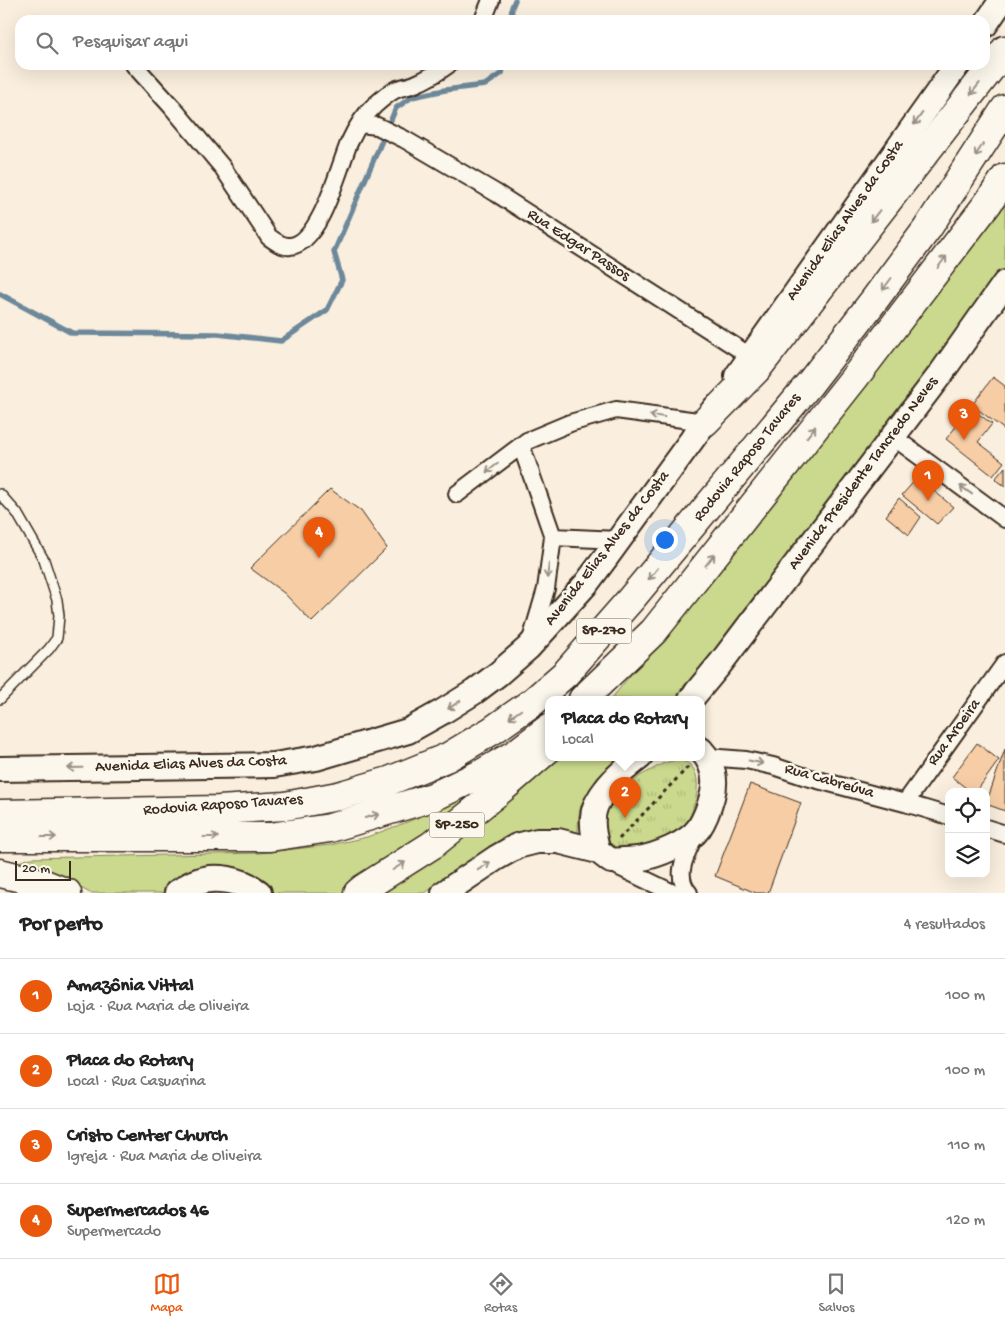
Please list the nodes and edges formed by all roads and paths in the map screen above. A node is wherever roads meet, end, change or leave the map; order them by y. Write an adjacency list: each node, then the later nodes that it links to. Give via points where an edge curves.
1 (491, 0): 3 (street)
2 (1002, 0): 4 (main road)
3 (485, 15)
4 (990, 18)
5 (1005, 50): 6 (highway, one-way to 6)
6 (990, 69)
7 (139, 70): 12 (street, via 223,168 269,237 281,245 292,246 305,239 317,223 349,143)
8 (441, 70): 12 (street, via 413,85 393,90)
9 (953, 70): 15 (main road, Avenida Elias Alves da Costa, one-way to 15)
10 (989, 70): 16 (highway, one-way to 16, via 756,370)
11 (1005, 109): 41 (highway, Rodovia Raposo Tavares / SP-270, one-way to 41, via 927,229 870,307 632,600 566,673 493,730 448,757 389,781 338,796 285,806)
12 (360, 124): 15 (street, Rua Edgar Passos, via 377,126 404,139 496,193)
13 (1005, 178): 24 (highway, Rodovia Raposo Tavares / SP-270, one-way to 13, via 855,377)
14 (1005, 283): 17 (main road, Avenida Presidente Tancredo Neves)
15 (750, 356): 16 (main road, Avenida Elias Alves da Costa)
16 (706, 422): 18 (street, one-way to 18, via 616,410 570,423); 23 (main road, Avenida Elias Alves da Costa)
17 (892, 436): 21 (street, one-way to 17); 27 (main road, Avenida Presidente Tancredo Neves)
18 (522, 445): 20 (street, one-way to 20); 22 (street)
19 (0, 494): 31 (lane, via 17,513 44,560 59,616 57,638)
20 (457, 494)
21 (1005, 519)
22 (553, 537): 23 (street); 25 (street, one-way to 25, via 546,589)
23 (619, 540): 25 (main road, Avenida Elias Alves da Costa, via 586,584)
24 (654, 631): 28 (highway, Rodovia Raposo Tavares / SP-270); 29 (highway)
25 (528, 648): 39 (main road, Avenida Elias Alves da Costa, one-way to 39, via 474,692 408,730 316,758 274,765)
26 (1005, 663): 40 (street, Rua Aroeira)
27 (720, 664): 30 (main road); 32 (main road)
28 (587, 696)
29 (600, 696)
30 (693, 696)
31 (0, 699)
32 (705, 699)
33 (545, 731): 46 (highway, Rodovia Raposo Tavares, one-way to 33, via 270,836 330,828 433,797 515,754)
34 (545, 751): 52 (highway, SP-250, one-way to 34, via 432,845)
35 (705, 759): 40 (street, Rua Cabreúva, one-way to 40, via 746,760)
36 (636, 761): 47 (main road, via 605,790 595,806 595,840)
37 (698, 761): 47 (path)
38 (704, 761): 44 (main road, via 711,765 714,791)
39 (0, 769)
40 (905, 803): 42 (street, Rua Cabreúva)
41 (0, 814)
42 (945, 815)
43 (990, 829): 45 (street)
44 (698, 830): 47 (main road, via 685,841 639,859); 55 (street, via 680,873)
45 (1005, 834)
46 (0, 837)
47 (608, 851): 53 (main road, one-way to 47, via 496,858 518,846 537,841 558,841); 54 (street, via 619,867)
48 (0, 874): 49 (highway, via 42,883)
49 (67, 893)
50 (178, 893): 51 (main road, via 196,882 218,878 238,882)
51 (258, 893)
52 (358, 893)
53 (444, 893)
54 (673, 893)
55 (689, 893)

